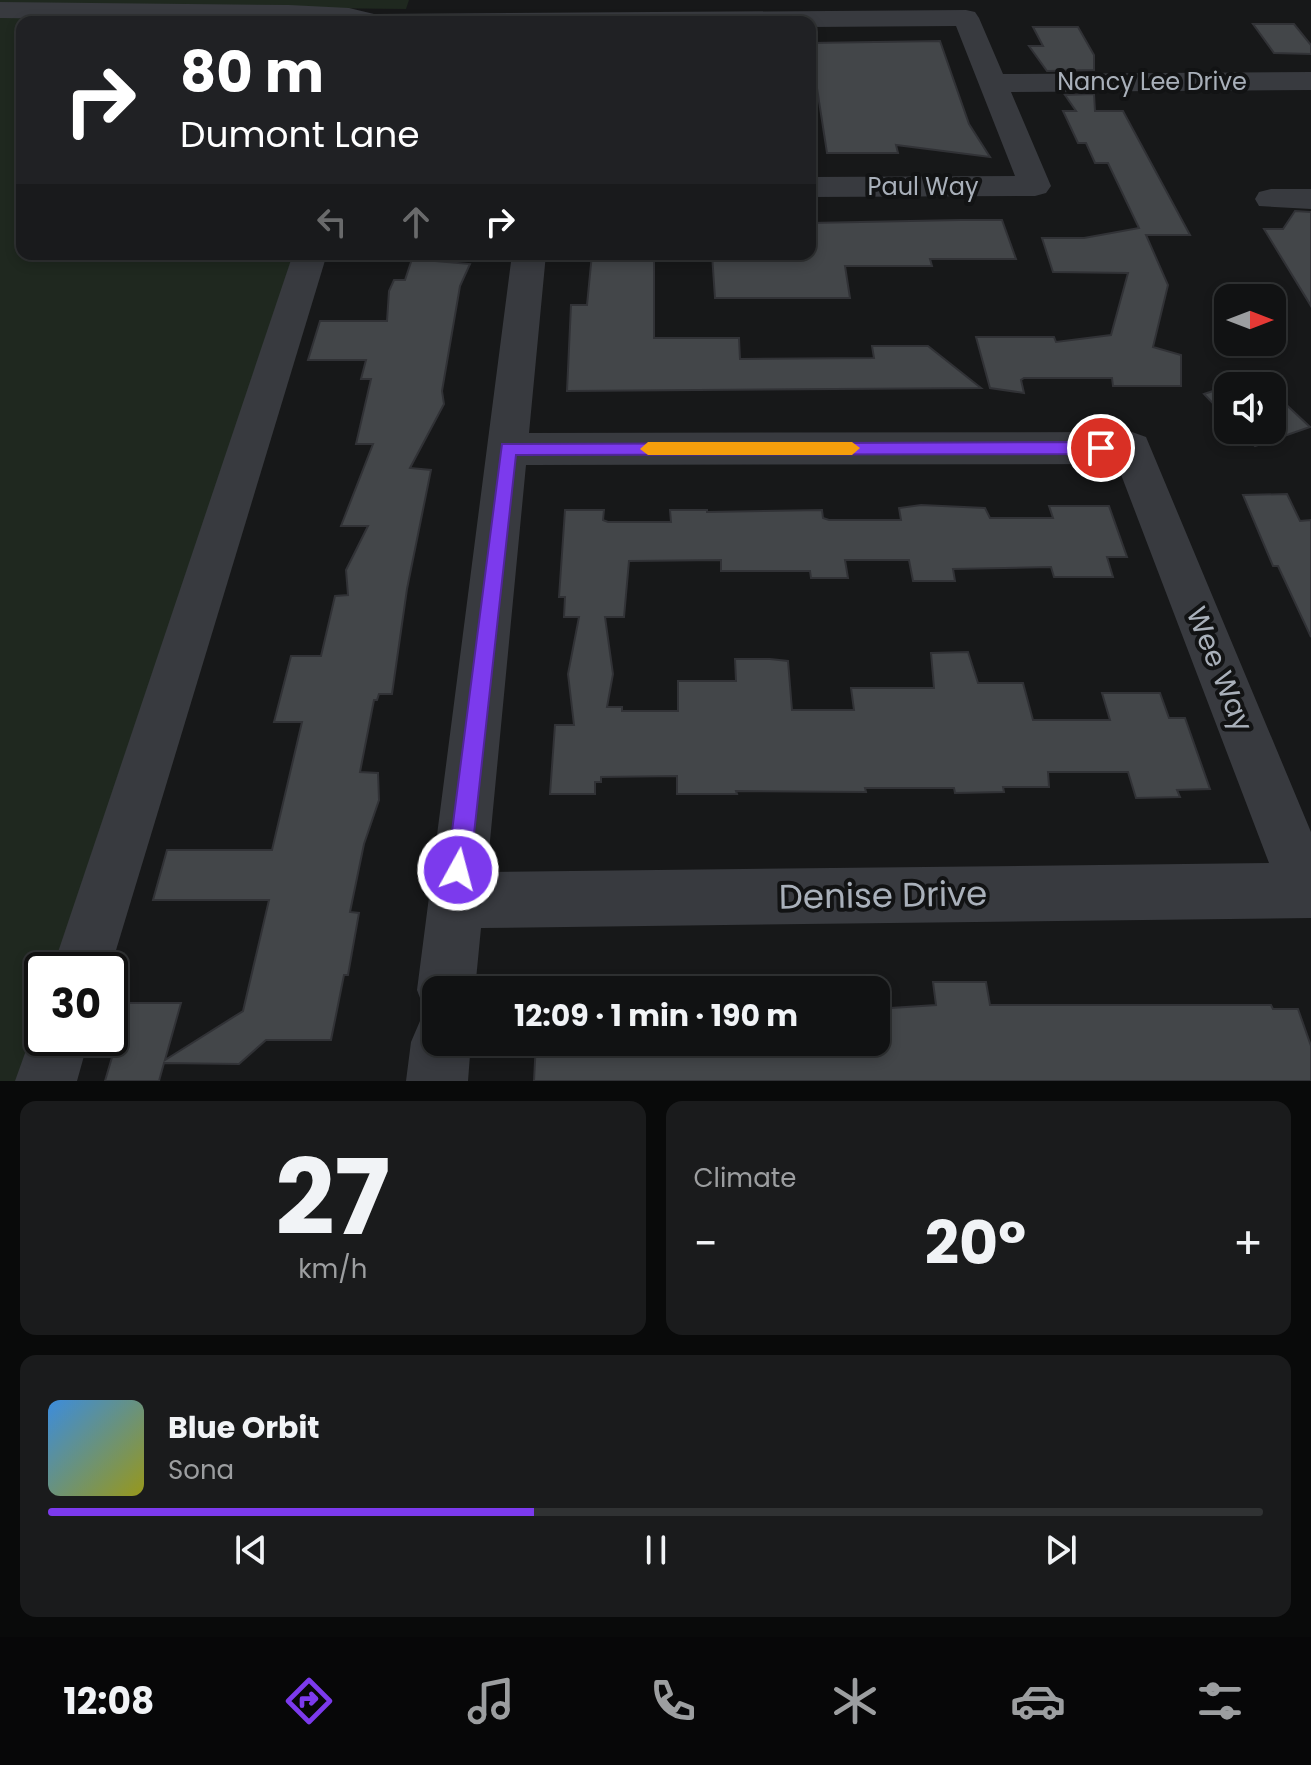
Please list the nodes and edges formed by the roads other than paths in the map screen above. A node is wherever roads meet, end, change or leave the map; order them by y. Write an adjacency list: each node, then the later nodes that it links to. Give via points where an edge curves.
1 (0, 10): 3 (street)
2 (551, 14): 4 (street); 5 (street)
3 (349, 16)
4 (507, 16)
5 (758, 16)
6 (816, 17): 8 (street, via 966,18)
7 (1311, 81): 8 (street, Nancy Lee Drive)
8 (993, 83): 9 (street, Paul Way, via 1035,186)
9 (816, 187)
10 (1271, 199): 11 (street)
11 (1311, 199)
12 (308, 260): 17 (street)
13 (528, 260): 14 (street)
14 (508, 449): 15 (street, Wee Way, via 1132,448); 16 (street)
15 (1309, 890): 16 (street, Denise Drive)
16 (455, 900): 18 (street)
17 (87, 952)
18 (447, 976)
19 (54, 1056): 21 (street)
20 (440, 1056): 22 (street)
21 (46, 1081)
22 (437, 1081)

